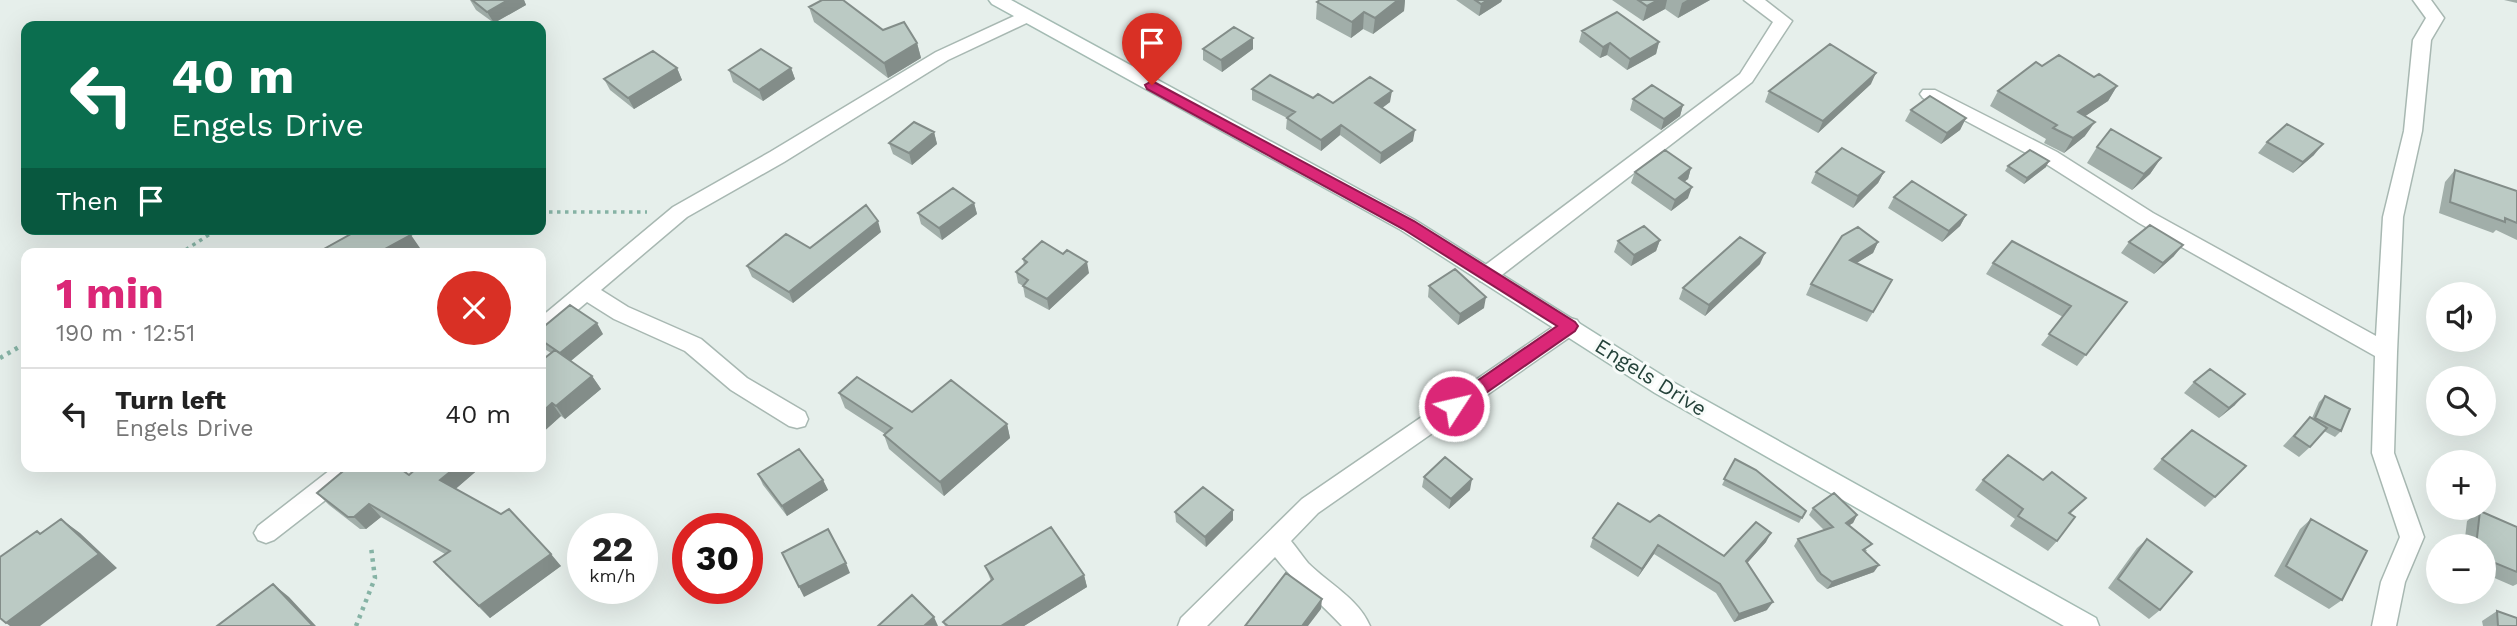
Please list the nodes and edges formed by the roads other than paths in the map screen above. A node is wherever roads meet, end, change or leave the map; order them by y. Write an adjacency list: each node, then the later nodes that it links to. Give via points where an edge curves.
1 (998, 0): 4 (street, Engels Drive)
2 (1753, 0): 6 (street, via 1783,21 1746,78)
3 (2422, 0): 10 (street, via 2435,18 2421,40 2413,131 2393,217)
4 (1027, 16): 6 (street, Engels Drive, via 1408,225); 7 (street, via 942,56 680,212)
5 (1929, 94): 10 (street, via 2050,157 2146,218)
6 (1487, 275): 9 (street, Engels Drive)
7 (588, 292): 8 (street); 11 (street, via 621,313 693,345 739,384)
8 (546, 325)
9 (1570, 326): 14 (street, via 1310,506); 17 (street, Engels Drive, via 1663,387)
10 (2386, 352): 18 (street, via 2383,453 2412,537 2393,582)
11 (797, 419)
12 (345, 472): 13 (street)
13 (266, 533)
14 (1276, 540): 15 (street); 16 (street, via 1300,571)
15 (1190, 626)
16 (1358, 626)
17 (2087, 626)
18 (2384, 626)

